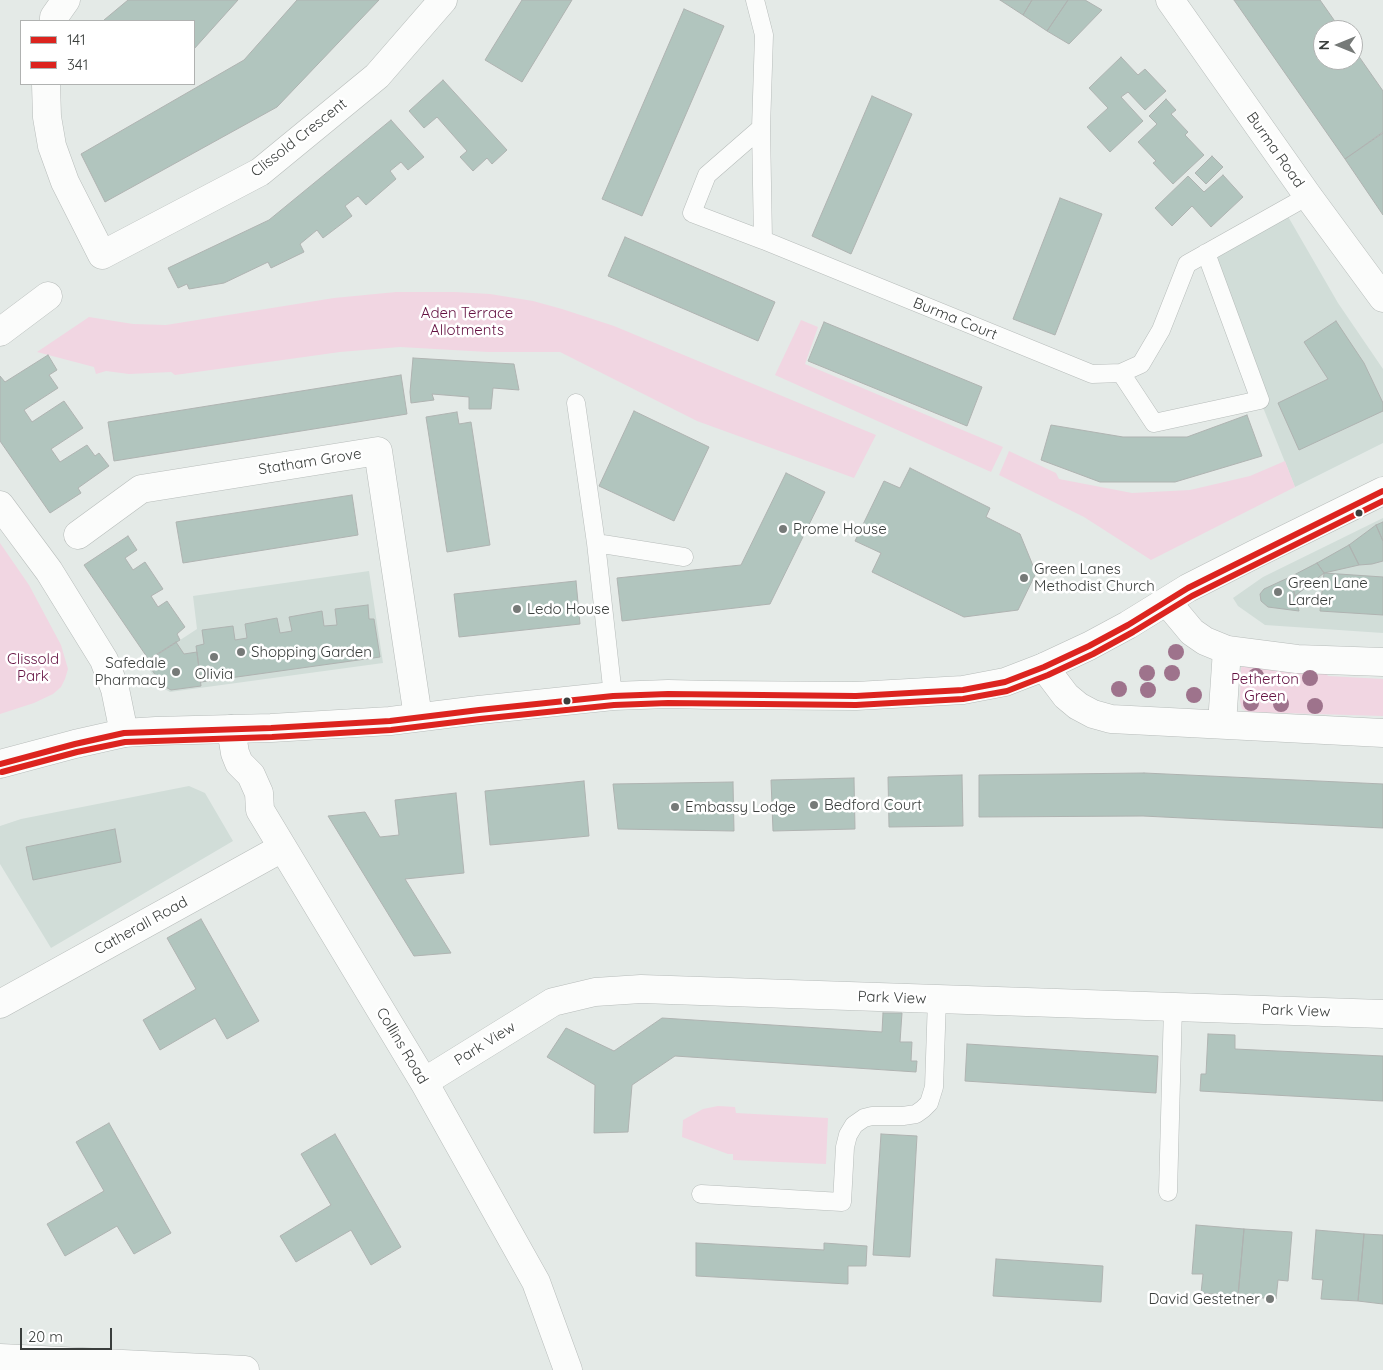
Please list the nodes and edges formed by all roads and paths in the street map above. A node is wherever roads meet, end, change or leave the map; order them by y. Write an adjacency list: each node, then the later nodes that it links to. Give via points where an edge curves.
1 (66, 0): 5 (street)
2 (443, 0): 6 (street, Clissold Crescent, via 377,76 260,172 102,255 65,182 52,146)
3 (755, 0): 7 (lane, via 764,35)
4 (1170, 0): 8 (street, Burma Road)
5 (54, 20)
6 (46, 85)
7 (761, 128): 9 (lane); 9 (lane, Burma Court, via 707,175 692,213)
8 (1308, 196): 10 (lane, Burma Court); 12 (street, Burma Road)
9 (763, 240): 14 (lane, Burma Court, via 1083,371 1092,374)
10 (1206, 253): 14 (lane, Burma Court, via 1187,264 1161,330 1141,364); 14 (lane, via 1260,400 1154,423)
11 (48, 296): 13 (street)
12 (1383, 298)
13 (0, 332)
14 (1121, 373)
15 (576, 403): 19 (lane)
16 (1383, 491): 21 (street, via 1188,588)
17 (0, 505): 29 (street, via 49,571 104,660 115,689)
18 (78, 535): 26 (street, Statham Grove, via 141,489 378,450)
19 (596, 543): 20 (lane); 25 (lane)
20 (684, 558)
21 (1167, 602): 22 (street, via 1192,632); 24 (street)
22 (1227, 650): 23 (street, via 1297,659); 27 (street)
23 (1383, 662)
24 (1044, 667): 25 (street, via 1005,682 963,690 856,696); 27 (street, via 1066,696 1093,714 1112,719)
25 (613, 696): 26 (street)
26 (418, 717): 28 (street, via 353,724)
27 (1222, 724): 30 (street)
28 (231, 729): 29 (street); 32 (street, Collins Road, via 239,763 251,775 260,793 260,810)
29 (124, 733): 31 (street)
30 (1383, 733)
31 (0, 764)
32 (282, 848): 34 (street, Catherall Road); 37 (street, Collins Road)
33 (937, 999): 35 (street, Park View); 37 (street, Park View, via 641,989 595,992 552,1002); 39 (lane, via 934,1087 929,1103 910,1116 872,1116 854,1124 845,1147 842,1202)
34 (0, 1004)
35 (1173, 1007): 36 (street, Park View); 38 (lane)
36 (1383, 1014)
37 (424, 1082): 42 (street, Collins Road, via 536,1282)
38 (1168, 1192)
39 (701, 1194)
40 (0, 1358): 41 (street)
41 (245, 1370)
42 (568, 1370)

